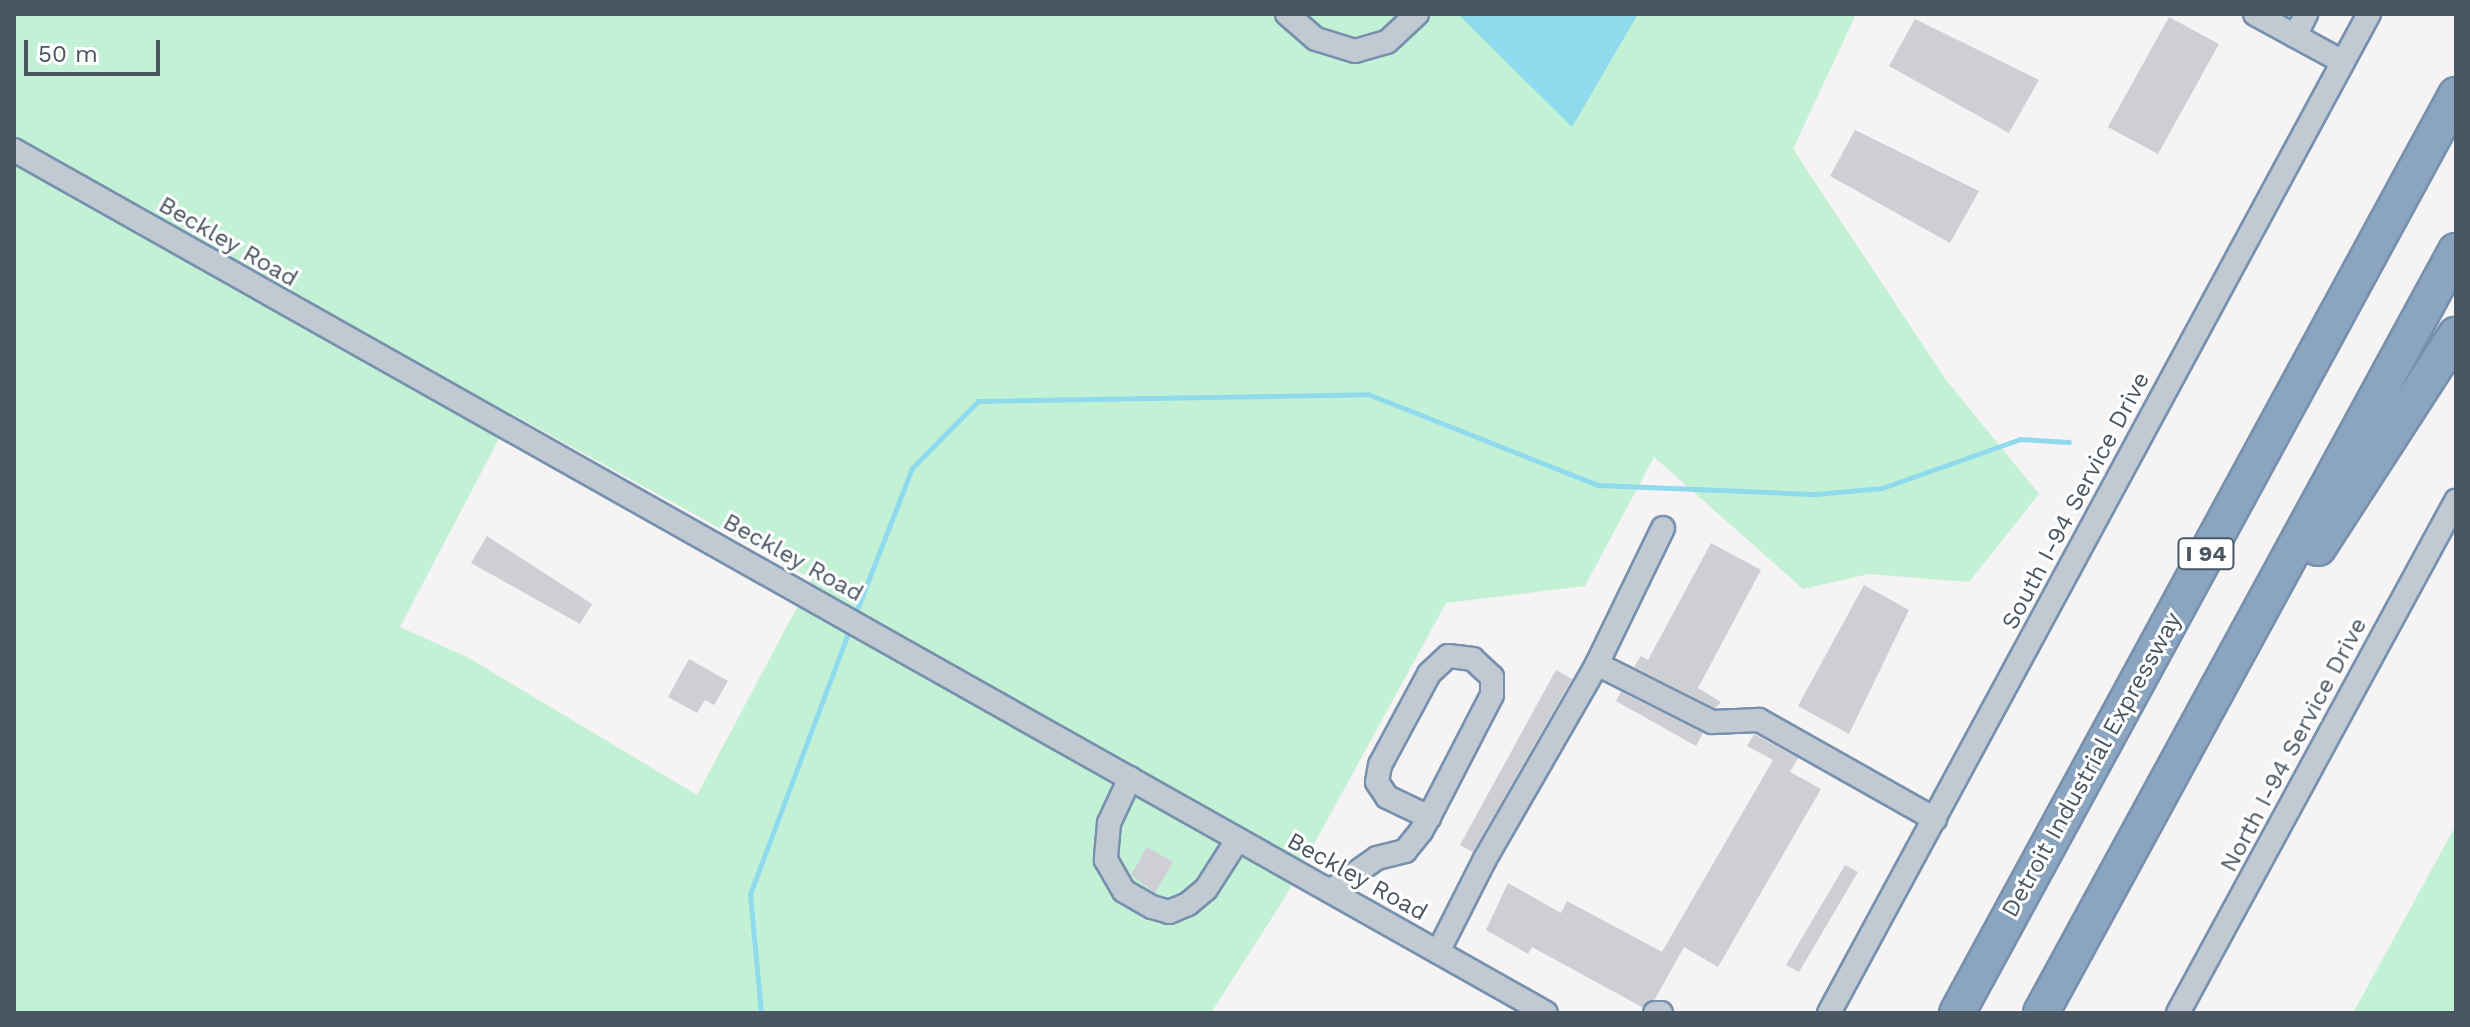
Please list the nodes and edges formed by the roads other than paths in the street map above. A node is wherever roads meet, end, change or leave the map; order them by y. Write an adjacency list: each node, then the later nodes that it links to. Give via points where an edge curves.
1 (1287, 14): 2 (street, via 1316,39 1355,51 1387,42)
2 (1417, 14)
3 (2255, 14): 6 (street)
4 (2306, 14): 6 (street)
5 (2369, 14): 7 (street, South I-94 Service Drive)
6 (2295, 36): 7 (street)
7 (2343, 62): 19 (street, South I-94 Service Drive)
8 (2456, 95): 25 (highway, Detroit Industrial Expressway / I 94)
9 (14, 150): 17 (street, Beckley Road)
10 (2456, 251): 26 (highway)
11 (2456, 295): 15 (highway)
12 (2456, 335): 15 (highway)
13 (2456, 501): 28 (street, North I-94 Service Drive)
14 (1663, 528): 16 (street)
15 (2318, 548): 27 (highway)
16 (1597, 664): 19 (street, via 1712,722 1759,720); 22 (street)
17 (1130, 778): 20 (street, Beckley Road); 20 (street, via 1109,823 1106,860 1124,891 1152,907 1169,912 1188,904 1206,889)
18 (1429, 817): 18 (street, via 1492,695 1492,677 1473,659 1448,656 1429,674 1380,765 1377,782 1387,797); 21 (street, via 1405,851 1377,858)
19 (1935, 819): 24 (street, South I-94 Service Drive)
20 (1238, 839): 21 (street, Beckley Road)
21 (1330, 891): 22 (street, Beckley Road)
22 (1438, 952): 23 (street, Beckley Road)
23 (1546, 1013)
24 (1829, 1013)
25 (1957, 1013)
26 (2041, 1013)
27 (2065, 1013)
28 (2178, 1013)

